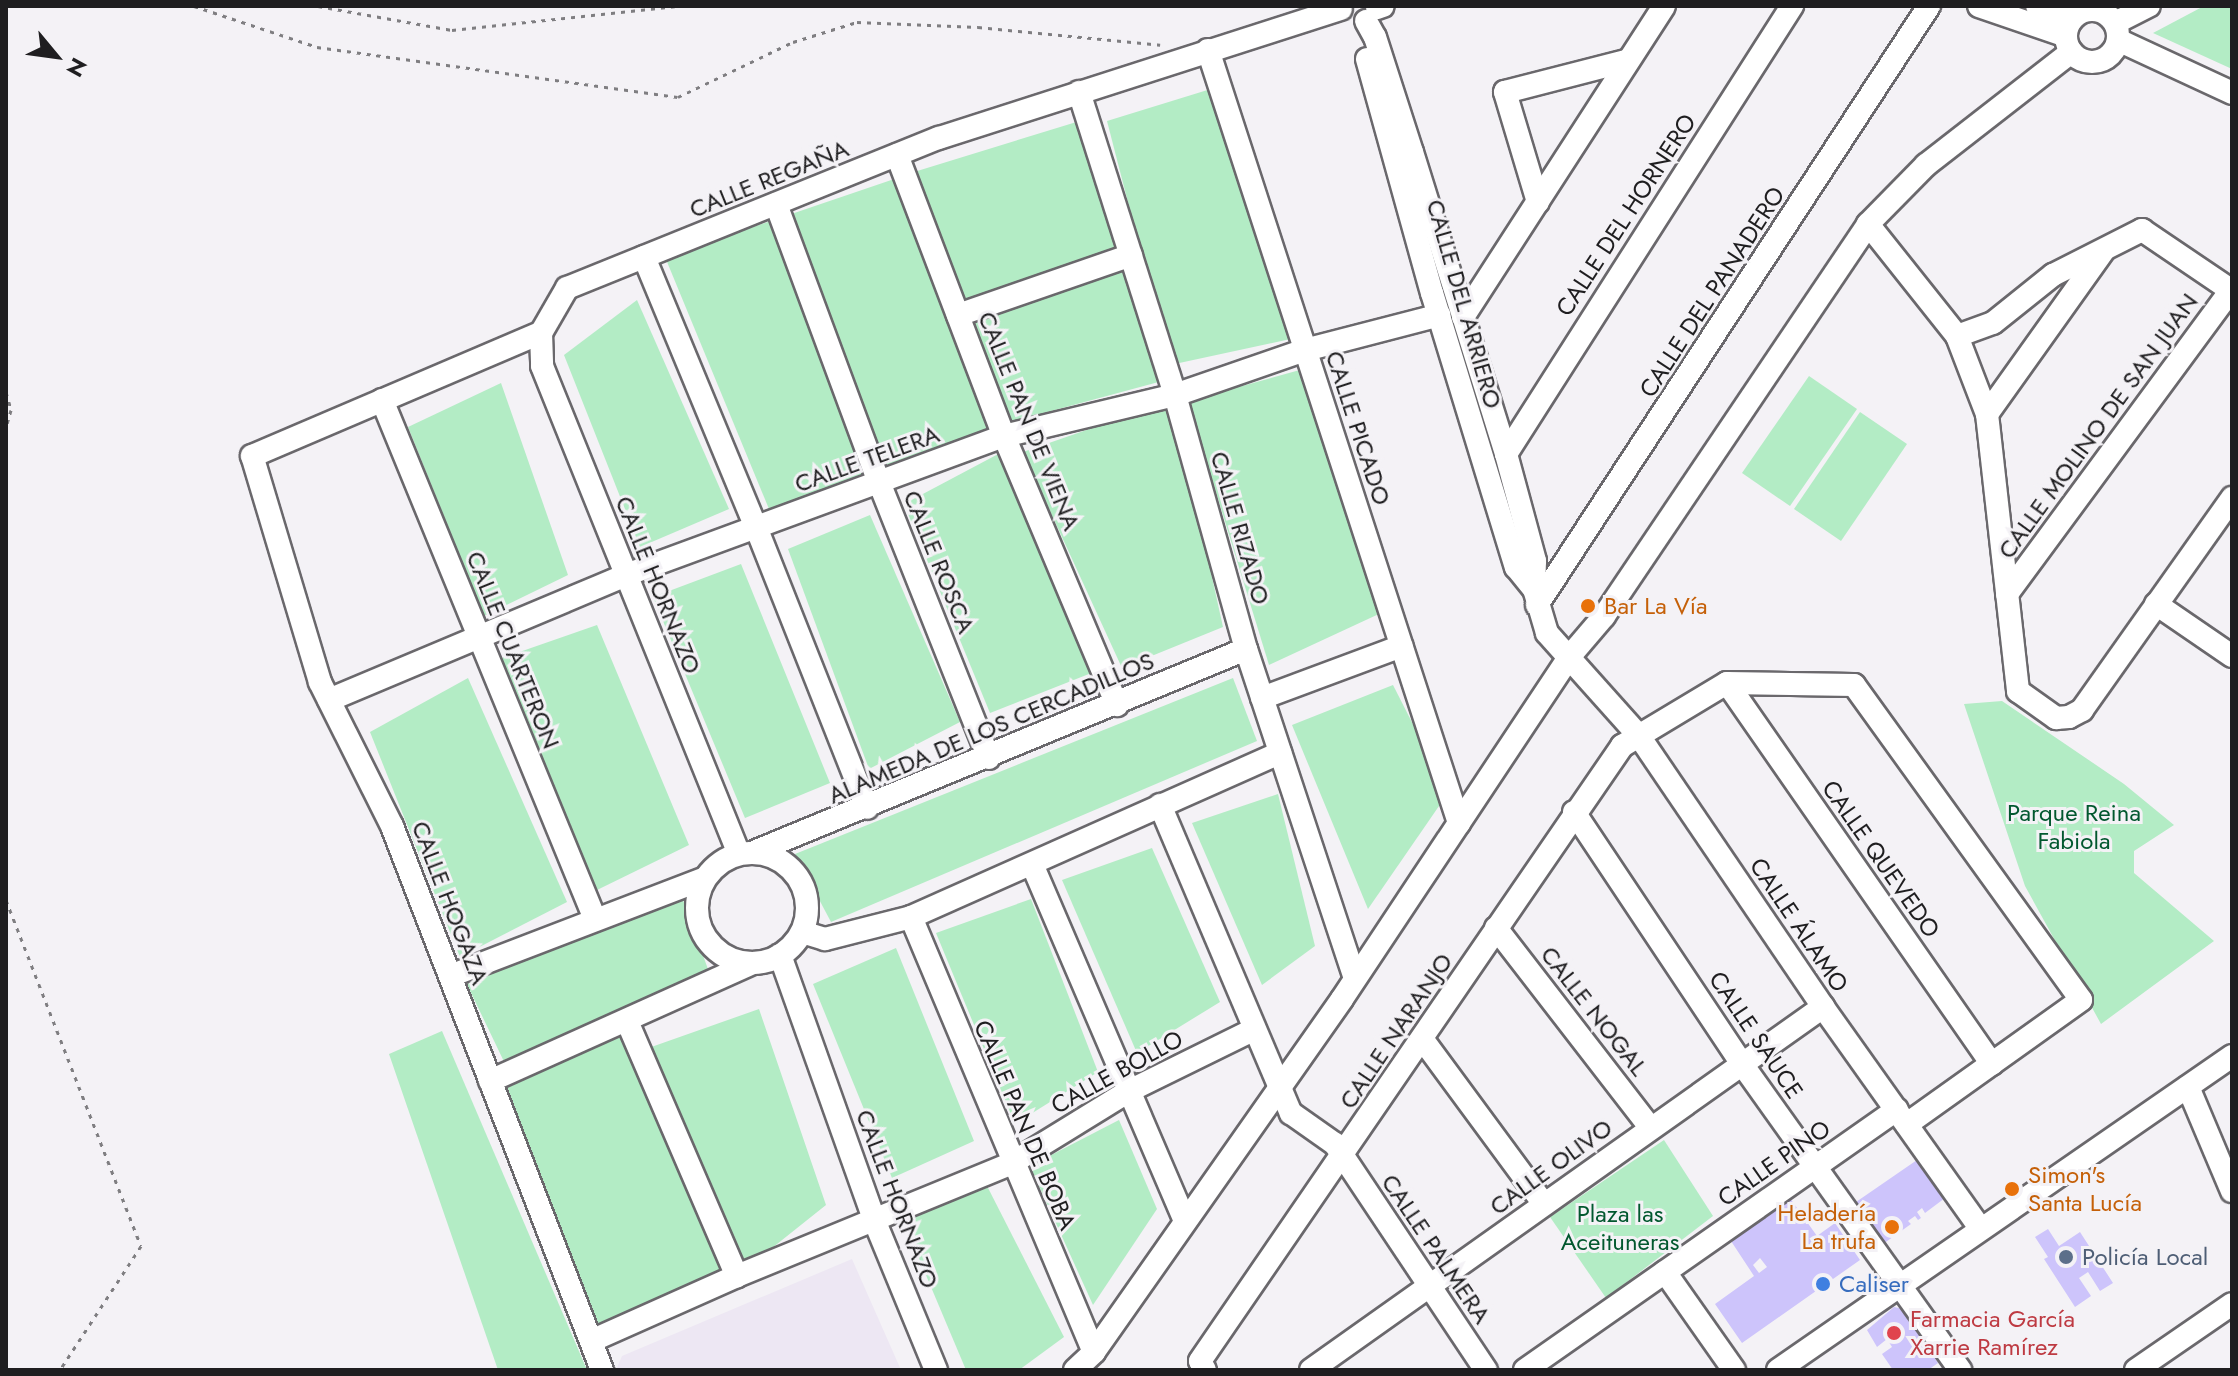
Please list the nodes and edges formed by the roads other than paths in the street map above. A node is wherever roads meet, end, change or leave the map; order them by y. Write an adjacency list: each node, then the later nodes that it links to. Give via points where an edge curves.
1 (1664, 6): 11 (street)
2 (1792, 6): 32 (street, CALLE DEL HORNERO)
3 (1929, 6): 38 (street, CALLE DEL PANADERO)
4 (1979, 6): 8 (street)
5 (2149, 6): 9 (street)
6 (1341, 8): 7 (street, via 1349,19); 10 (street, CALLE REGAÑA)
7 (1374, 14): 23 (street, CALLE DEL ARRIERO, via 1361,37); 24 (street, CALLE DEL ARRIERO, via 1375,37)
8 (2064, 19): 9 (street, via 2102,11); 9 (street, via 2085,61 2110,56); 17 (street)
9 (2117, 32): 13 (street)
10 (1208, 50): 12 (street, CALLE REGAÑA); 27 (street, CALLE PICADO)
11 (1626, 61): 15 (street); 15 (street, via 1505,92)
12 (1079, 92): 14 (street, CALLE REGAÑA); 19 (street, CALLE RIZADO)
13 (2232, 93)
14 (897, 155): 16 (street, CALLE REGAÑA); 22 (street, CALLE PAN DE VIENA)
15 (1538, 202): 24 (street)
16 (776, 204): 20 (street, CALLE REGAÑA); 33 (street, CALLE ROSCA)
17 (1868, 224): 26 (street); 43 (street, via 1604,616)
18 (2107, 246): 21 (street, via 2142,230); 26 (street, via 2053,275 1993,323); 30 (street)
19 (1131, 255): 22 (street); 28 (street, CALLE RIZADO)
20 (644, 257): 25 (street, CALLE REGAÑA, via 567,288); 35 (street)
21 (2231, 290): 37 (street, CALLE MOLINO DE SAN JUAN)
22 (958, 315): 31 (street, CALLE PAN DE VIENA)
23 (1440, 315): 27 (street, CALLE TELERA); 38 (street, CALLE DEL ARRIERO, via 1516,567)
24 (1463, 317): 32 (street, CALLE DEL ARRIERO)
25 (541, 333): 29 (street); 36 (street, CALLE HORNAZO, via 542,366)
26 (1957, 336): 30 (street)
27 (1305, 350): 28 (street, CALLE TELERA); 41 (street, CALLE PICADO)
28 (1175, 395): 31 (street, CALLE TELERA); 42 (street, CALLE RIZADO)
29 (382, 400): 40 (street, CALLE CUARTERON); 47 (street, CALLE HOGAZA, via 252,456)
30 (1987, 414): 37 (street)
31 (1004, 436): 33 (street, CALLE TELERA); 48 (street, CALLE PAN DE VIENA)
32 (1506, 454): 38 (street, CALLE DEL ARRIERO, via 1535,561)
33 (879, 482): 35 (street, CALLE TELERA); 51 (street, CALLE ROSCA)
34 (2232, 498): 39 (street)
35 (756, 527): 36 (street, CALLE TELERA); 53 (street)
36 (626, 575): 40 (street, CALLE TELERA); 56 (street, CALLE HORNAZO)
37 (2007, 594): 39 (street, via 2018,691 2056,718 2082,710)
38 (1535, 597): 43 (street, CALLE DEL ARRIERO, via 1547,633)
39 (2156, 604): 44 (street)
40 (478, 634): 47 (street, CALLE TELERA); 60 (street, CALLE CUARTERON)
41 (1402, 646): 46 (street); 55 (street, CALLE PICADO)
42 (1246, 649): 46 (street, CALLE RIZADO); 48 (street, ALAMEDA DE LOS CERCADILLOS)
43 (1570, 656): 49 (street, CALLE ÁLAMO); 55 (street)
44 (2232, 656)
45 (1727, 683): 49 (street, CALLE NARANJO); 73 (street, CALLE QUEVEDO); 73 (street, CALLE PINO, via 1854,685 2081,1000)
46 (1262, 698): 50 (street, CALLE RIZADO)
47 (329, 700): 65 (street, CALLE HOGAZA, via 392,826)
48 (1117, 705): 51 (street, ALAMEDA DE LOS CERCADILLOS)
49 (1639, 736): 54 (street, CALLE NARANJO, via 1622,746); 67 (street, CALLE ÁLAMO)
50 (1280, 753): 52 (street); 66 (street, CALLE RIZADO)
51 (989, 758): 53 (street, ALAMEDA DE LOS CERCADILLOS)
52 (1160, 805): 57 (street); 69 (street)
53 (867, 808): 56 (street, ALAMEDA DE LOS CERCADILLOS)
54 (1574, 812): 61 (street, CALLE NARANJO); 72 (street, CALLE SAUCE)
55 (1459, 823): 66 (street)
56 (746, 853): 58 (street, via 721,862); 62 (street, via 771,856 798,877 806,895)
57 (1032, 864): 59 (street); 77 (street)
58 (705, 878): 60 (street); 64 (street, via 698,897 704,936 725,956)
59 (911, 917): 62 (street, via 825,939); 81 (street, CALLE PAN DE BOBA)
60 (595, 919): 65 (street)
61 (1496, 928): 70 (street, CALLE NARANJO); 79 (street, CALLE NOGAL)
62 (802, 932): 63 (street)
63 (780, 955): 64 (street); 86 (street, CALLE HORNAZO)
64 (752, 963): 68 (street)
65 (450, 976): 74 (street, CALLE HOGAZA)
66 (1354, 976): 75 (street)
67 (1823, 1007): 72 (street, CALLE OLIVO); 78 (street, CALLE ÁLAMO)
68 (627, 1021): 74 (street); 89 (street)
69 (1255, 1029): 75 (street); 77 (street, CALLE BOLLO)
70 (1423, 1040): 80 (street, CALLE NARANJO); 84 (street)
71 (2232, 1056): 76 (street)
72 (1742, 1064): 79 (street, CALLE OLIVO); 82 (street, CALLE SAUCE)
73 (1992, 1064): 78 (street, CALLE PINO)
74 (490, 1081): 93 (street, CALLE HOGAZA)
75 (1279, 1086): 80 (street, CALLE PALMERA, via 1291,1113 1335,1144); 85 (street)
76 (2188, 1087): 83 (street); 87 (street)
77 (1129, 1091): 81 (street, CALLE BOLLO); 85 (street)
78 (1902, 1117): 82 (street, CALLE PINO); 87 (street, CALLE ÁLAMO)
79 (1650, 1127): 84 (street, CALLE OLIVO)
80 (1342, 1157): 90 (street, CALLE PALMERA); 95 (street, CALLE NARANJO)
81 (1012, 1163): 86 (street, CALLE BOLLO); 94 (street, CALLE PAN DE BOBA)
82 (1815, 1166): 88 (street, CALLE PINO); 91 (street, CALLE SAUCE)
83 (2232, 1191)
84 (1544, 1204): 90 (street, CALLE OLIVO)
85 (1185, 1221): 94 (street)
86 (875, 1222): 89 (street, CALLE BOLLO); 98 (street, CALLE HORNAZO)
87 (1980, 1228): 91 (street)
88 (1665, 1272): 102 (street, CALLE PINO); 103 (street)
89 (737, 1276): 93 (street, CALLE BOLLO)
90 (1432, 1284): 100 (street, CALLE OLIVO); 101 (street, CALLE PALMERA)
91 (1898, 1285): 104 (street); 105 (street, CALLE SAUCE)
92 (2232, 1304): 96 (street)
93 (591, 1341): 97 (street, CALLE HOGAZA)
94 (1094, 1352): 99 (street)
95 (1202, 1366)
96 (2139, 1369)
97 (602, 1370)
98 (936, 1370)
99 (1075, 1370)
100 (1311, 1370)
101 (1486, 1370)
102 (1525, 1370)
103 (1734, 1370)
104 (1778, 1370)
105 (1960, 1370)

